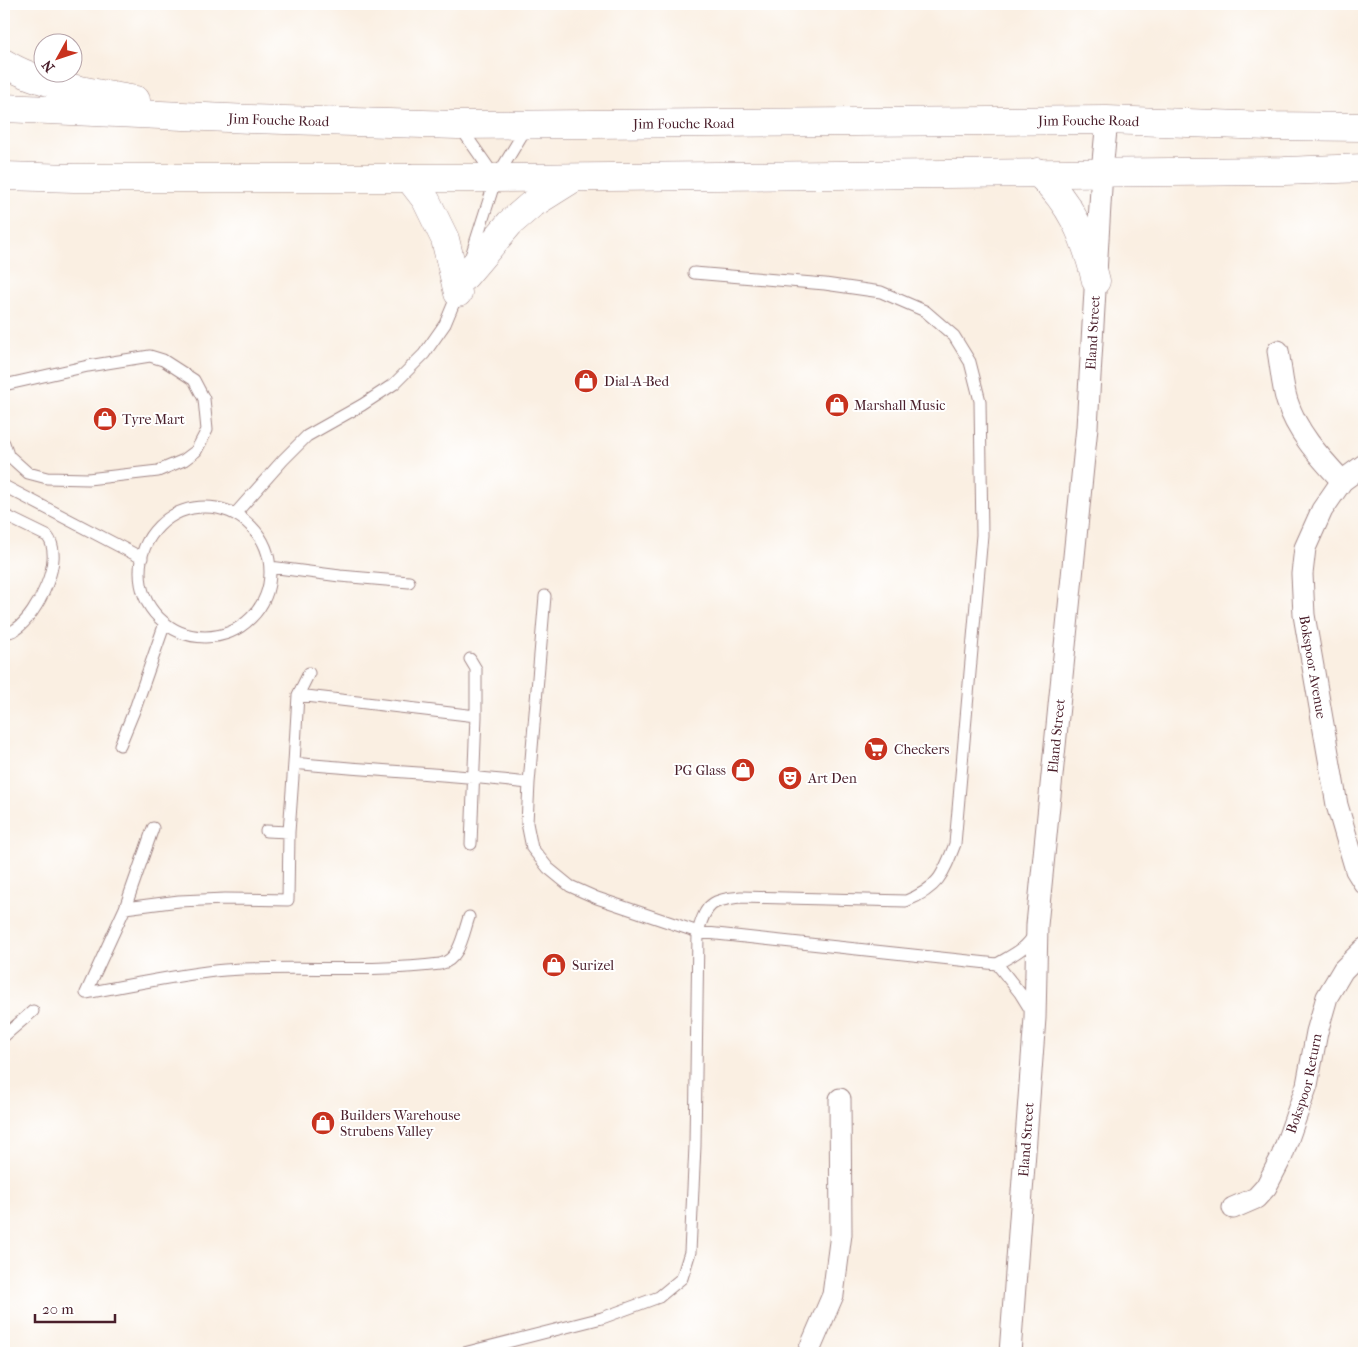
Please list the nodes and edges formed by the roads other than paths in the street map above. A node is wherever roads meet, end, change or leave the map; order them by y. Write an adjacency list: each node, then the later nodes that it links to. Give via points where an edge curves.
1 (4, 63): 3 (street, via 42,81)
2 (4, 108): 3 (street, Jim Fouche Road)
3 (250, 119): 5 (street, Jim Fouche Road)
4 (1107, 120): 6 (street, Jim Fouche Road); 7 (street, Jim Fouche Road); 9 (street, Eland Street)
5 (458, 125): 6 (street, Jim Fouche Road); 14 (lane)
6 (529, 125): 14 (lane)
7 (1364, 127)
8 (1364, 168): 9 (street)
9 (1102, 171): 10 (street); 18 (street, Eland Street)
10 (1037, 172): 15 (street); 18 (street, via 1062,198 1077,222 1088,248)
11 (4, 176): 12 (street)
12 (74, 178): 13 (street); 16 (street)
13 (409, 178): 14 (street); 19 (street, via 426,200)
14 (496, 178): 15 (street); 19 (lane)
15 (574, 178): 19 (street, via 531,205 510,223)
16 (4, 190)
17 (694, 273): 50 (lane, via 881,292 925,311 954,336 970,362 980,401 982,535 955,844 944,872 932,887 906,901 723,899 710,905 702,916)
18 (1096, 281): 49 (street, Eland Street, via 1086,436)
19 (462, 285): 26 (lane, via 445,324 424,354 394,384 307,436)
20 (1278, 351): 24 (street, via 1287,401 1302,433)
21 (4, 385): 22 (lane, via 150,356 163,360 194,380 204,399 207,430 196,451 158,472 88,479 47,478 28,473 8,455)
22 (4, 443)
23 (1364, 465): 24 (street, Bokspoor Avenue)
24 (1342, 481): 46 (street, Bokspoor Avenue, via 1322,510 1305,548 1302,574 1304,615 1337,806 1356,870)
25 (4, 486): 28 (lane)
26 (235, 514): 28 (lane, via 216,508 196,508 177,513 161,524 149,540); 29 (lane, via 260,536)
27 (4, 515): 33 (lane, via 47,536 53,548 44,594 22,624)
28 (142, 558): 32 (lane, via 140,576 144,594)
29 (270, 567): 30 (lane); 32 (lane, via 269,588 261,606 237,630 211,637 186,635)
30 (409, 582)
31 (544, 596): 41 (lane)
32 (164, 623): 38 (lane)
33 (6, 634)
34 (470, 659): 37 (lane, via 476,669)
35 (309, 673): 36 (lane)
36 (298, 695): 37 (lane); 39 (lane)
37 (476, 716): 40 (lane)
38 (120, 745)
39 (294, 763): 40 (lane); 44 (lane)
40 (473, 777): 41 (lane); 45 (lane)
41 (529, 783): 50 (lane, via 527,823 532,848 548,868 570,886 597,898)
42 (153, 828): 47 (lane)
43 (266, 831): 44 (lane)
44 (289, 832): 47 (lane, via 288,900 216,899)
45 (471, 844)
46 (1364, 883)
47 (125, 908): 48 (lane, via 86,993 224,970 356,969 440,964 450,960 459,948)
48 (469, 917)
49 (1038, 925): 52 (lane, via 1022,949); 54 (street, Eland Street)
50 (698, 932): 52 (lane); 58 (lane, via 695,1146 690,1252 682,1278 659,1297 602,1318)
51 (1364, 949): 57 (street, Bokspoor Return, via 1343,970 1327,997 1307,1085 1282,1156 1256,1198)
52 (997, 964): 54 (lane)
53 (33, 1012): 55 (lane)
54 (1035, 1018): 60 (street, Eland Street)
55 (4, 1036)
56 (840, 1099): 59 (street, via 840,1234 833,1295)
57 (1233, 1208)
58 (464, 1353)
59 (808, 1353)
60 (1010, 1353)

